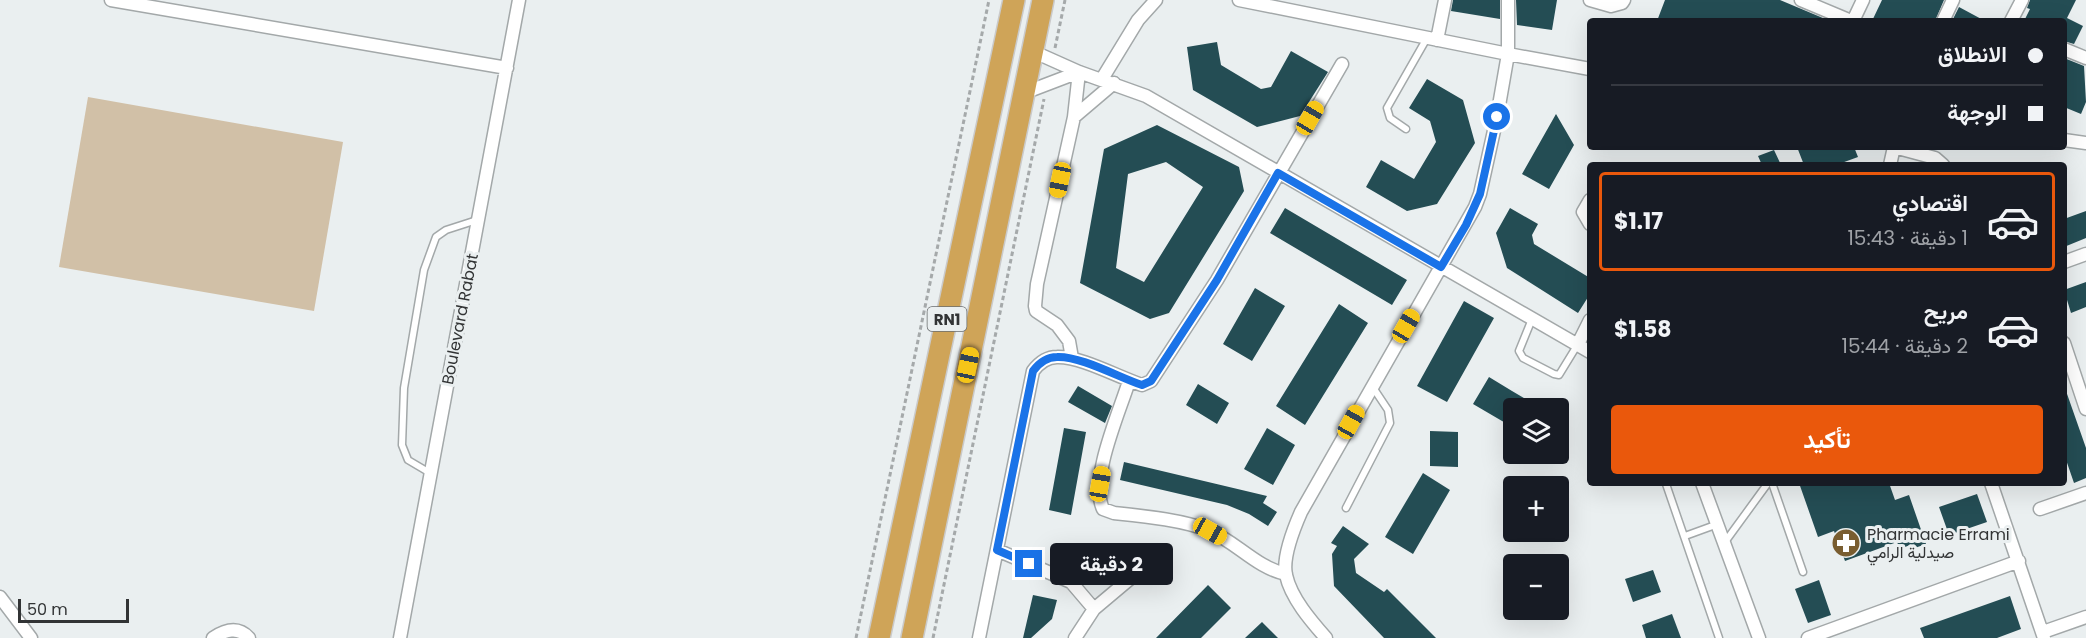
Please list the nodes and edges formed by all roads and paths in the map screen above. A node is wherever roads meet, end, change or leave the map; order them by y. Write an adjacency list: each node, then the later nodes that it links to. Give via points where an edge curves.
1 (111, 0): 17 (street)
2 (519, 0): 30 (street, Boulevard Rabat)
3 (989, 0): 83 (path)
4 (1014, 0): 84 (highway, RN1)
5 (1043, 0): 25 (highway, RN1)
6 (1065, 0): 28 (path)
7 (1156, 0): 33 (street, via 1138,20)
8 (1239, 0): 18 (street)
9 (1446, 0): 23 (street)
10 (1508, 0): 26 (street)
11 (1590, 0): 12 (street, via 1611,6)
12 (1624, 0)
13 (1801, 0): 19 (street)
14 (1863, 0): 20 (street)
15 (1953, 0): 21 (street)
16 (2022, 0): 22 (street)
17 (125, 1): 30 (street)
18 (1261, 1): 23 (street)
19 (1845, 18)
20 (1854, 18)
21 (1944, 18)
22 (2013, 18)
23 (1432, 39): 26 (street); 37 (lane, via 1387,108 1390,118)
24 (2067, 50): 27 (street)
25 (1032, 51): 28 (street); 35 (highway, RN1)
26 (1508, 54): 31 (street); 48 (street, via 1480,194)
27 (2086, 58)
28 (1053, 60): 32 (street)
29 (1342, 64): 42 (street)
30 (507, 68): 44 (street, Boulevard Rabat)
31 (1587, 68)
32 (1079, 72): 33 (street); 34 (street); 36 (street)
33 (1108, 81): 36 (street); 42 (street, via 1146,96)
34 (1047, 84): 35 (street); 86 (path)
35 (1024, 93): 85 (highway, RN1)
36 (1074, 117): 54 (street, via 1035,306 1069,341)
37 (1406, 129)
38 (2067, 140): 39 (street)
39 (2086, 143)
40 (1905, 150): 41 (street)
41 (1939, 162)
42 (1278, 173): 48 (street); 55 (street, via 1217,280 1158,370 1147,384)
43 (1587, 205): 45 (street, via 1583,212)
44 (478, 219): 58 (street, Boulevard Rabat); 58 (lane, via 436,237 424,270 404,388 402,445 408,460)
45 (1587, 219)
46 (2086, 254): 47 (street)
47 (2067, 261)
48 (1441, 267): 49 (street); 56 (street)
49 (1532, 318): 51 (street); 51 (lane, via 1519,351 1522,358 1559,375)
50 (1587, 326): 51 (street)
51 (1578, 344): 52 (street)
52 (1587, 350)
53 (2067, 352): 57 (street)
54 (1072, 358): 55 (street); 70 (street, via 1055,357 1039,363 1033,371)
55 (1129, 381): 74 (street, via 1105,457 1100,484 1103,508 1210,531 1274,571)
56 (1372, 385): 65 (lane, via 1388,410 1390,423); 74 (street, via 1301,512 1290,544)
57 (2086, 409)
58 (431, 473): 82 (street, Boulevard Rabat)
59 (1667, 486): 68 (lane)
60 (1703, 486): 67 (street)
61 (1768, 486): 69 (lane)
62 (1771, 486): 73 (lane)
63 (1992, 486): 71 (street)
64 (2086, 493): 66 (street)
65 (1346, 508)
66 (2040, 509)
67 (1718, 524): 68 (lane); 69 (street)
68 (1685, 536): 90 (lane)
69 (1724, 543): 91 (street)
70 (997, 550): 76 (street, via 1071,582); 87 (street)
71 (2019, 561): 78 (street); 92 (street)
72 (1138, 572): 76 (street)
73 (1803, 572)
74 (1286, 574): 89 (street, via 1293,592)
75 (0, 597): 79 (street)
76 (1095, 609): 88 (street)
77 (2086, 616): 78 (street)
78 (2044, 635)
79 (31, 638)
80 (213, 638): 81 (street, via 229,630 238,630)
81 (249, 638)
82 (400, 638)
83 (856, 638)
84 (879, 638)
85 (912, 638)
86 (933, 638)
87 (979, 638)
88 (1075, 638)
89 (1326, 638)
90 (1719, 638)
91 (1759, 638)
92 (1808, 638)

